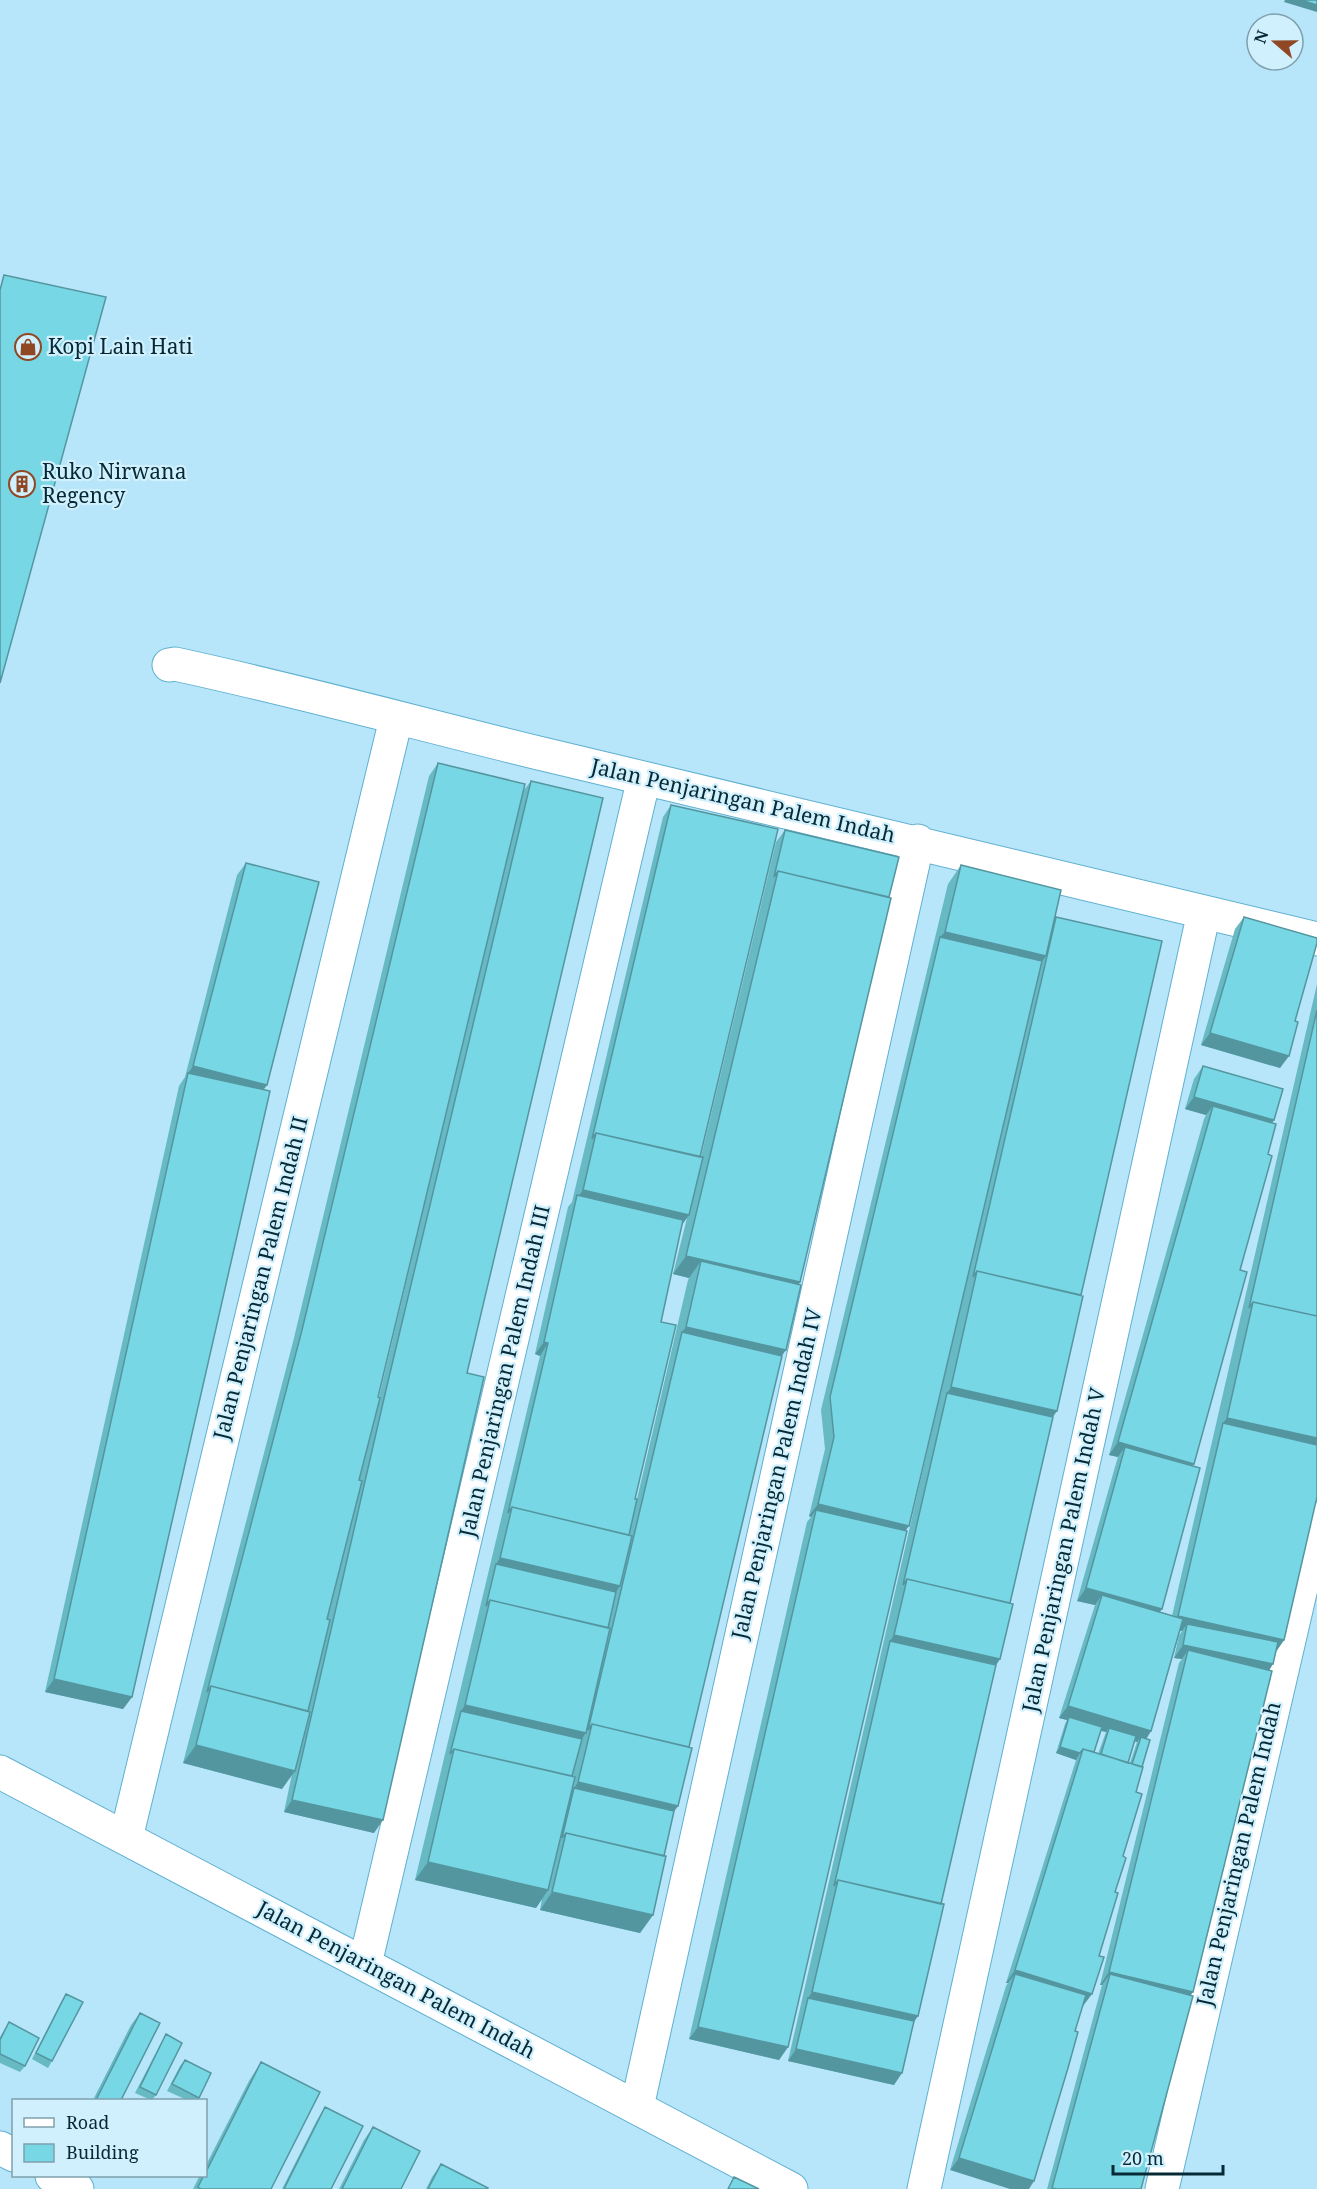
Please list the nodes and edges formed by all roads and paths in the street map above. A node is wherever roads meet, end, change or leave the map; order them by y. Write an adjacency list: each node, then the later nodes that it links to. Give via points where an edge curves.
1 (169, 664): 2 (street, Jalan Penjaringan Palem Indah)
2 (396, 719): 3 (street, Jalan Penjaringan Palem Indah); 9 (street, Jalan Penjaringan Palem Indah II)
3 (644, 778): 4 (street, Jalan Penjaringan Palem Indah); 10 (street, Jalan Penjaringan Palem Indah III)
4 (918, 841): 5 (street, Jalan Penjaringan Palem Indah); 11 (street, Jalan Penjaringan Palem Indah IV)
5 (1204, 912): 6 (street, Jalan Penjaringan Palem Indah); 15 (street, Jalan Penjaringan Palem Indah V)
6 (1317, 939)
7 (1317, 1519): 16 (street, Jalan Penjaringan Palem Indah)
8 (0, 1772): 9 (street, Jalan Penjaringan Palem Indah)
9 (126, 1838): 10 (street, Jalan Penjaringan Palem Indah)
10 (365, 1964): 11 (street, Jalan Penjaringan Palem Indah)
11 (637, 2107): 14 (street, Jalan Penjaringan Palem Indah)
12 (56, 2177): 13 (street)
13 (77, 2189)
14 (791, 2189)
15 (924, 2189)
16 (1162, 2189)

